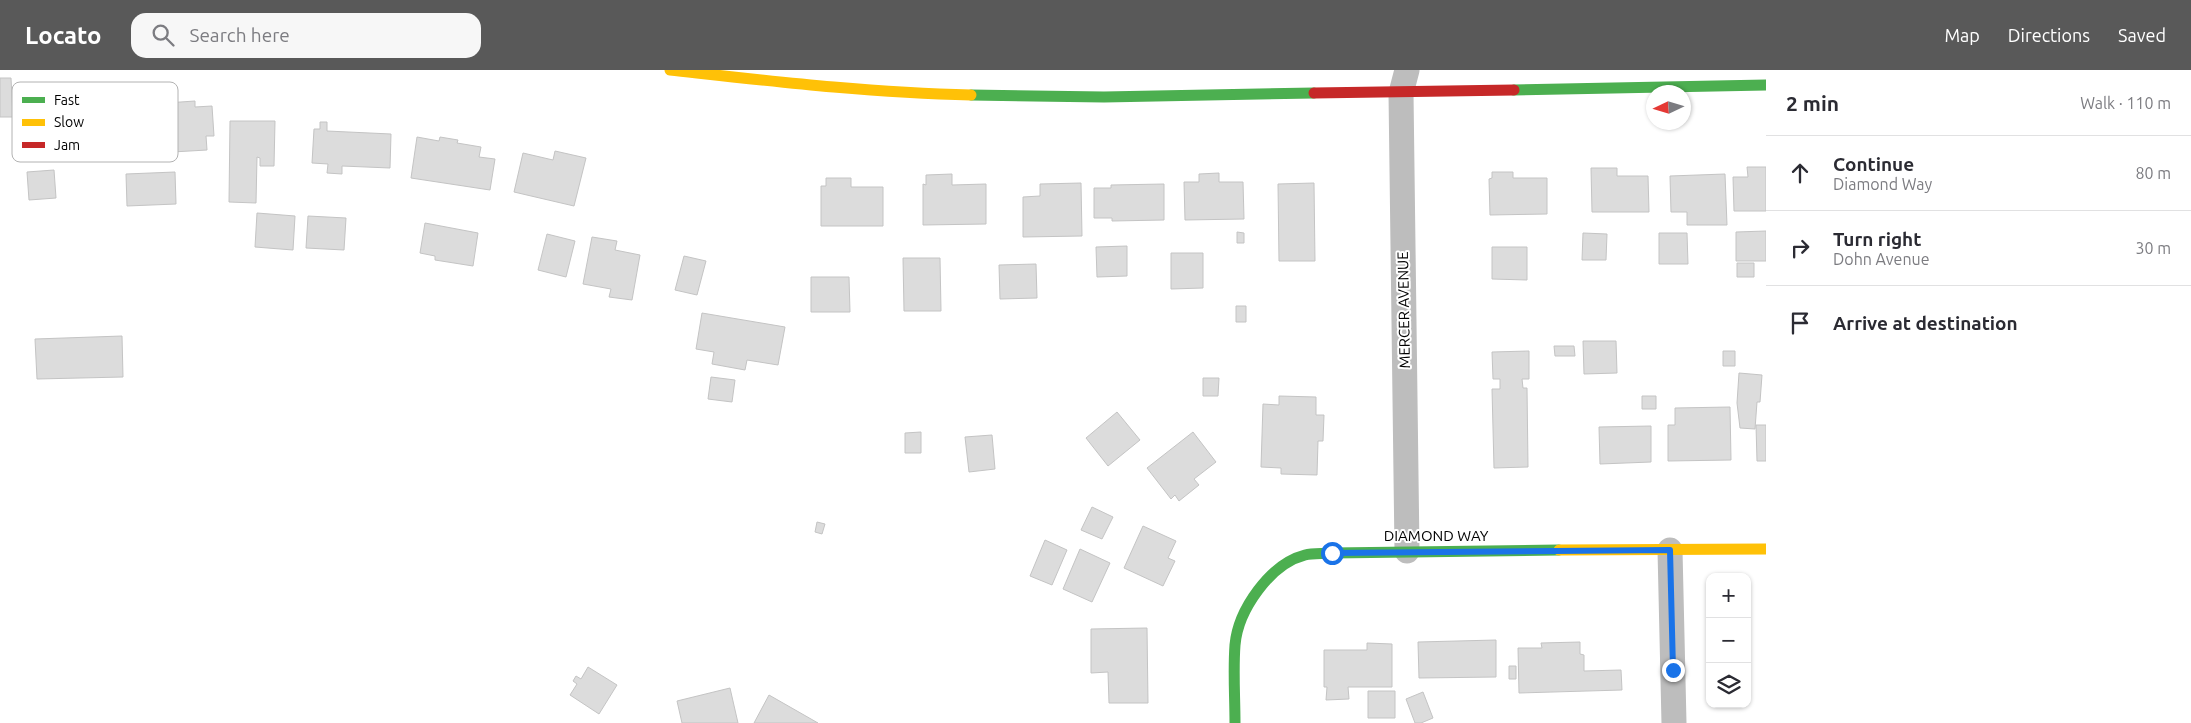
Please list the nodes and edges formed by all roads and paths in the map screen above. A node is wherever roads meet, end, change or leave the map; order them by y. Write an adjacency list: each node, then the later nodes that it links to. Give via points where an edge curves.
1 (670, 70): 2 (street, via 822,88 916,94 1104,97)
2 (1404, 81): 3 (street); 6 (street, MERCER AVENUE)
3 (1766, 86)
4 (1766, 549): 5 (street, DIAMOND WAY)
5 (1670, 550): 6 (street, DIAMOND WAY); 8 (street)
6 (1406, 552): 7 (street, DIAMOND WAY, via 1306,555 1285,564 1263,583 1244,613 1235,644)
7 (1235, 723)
8 (1674, 723)

